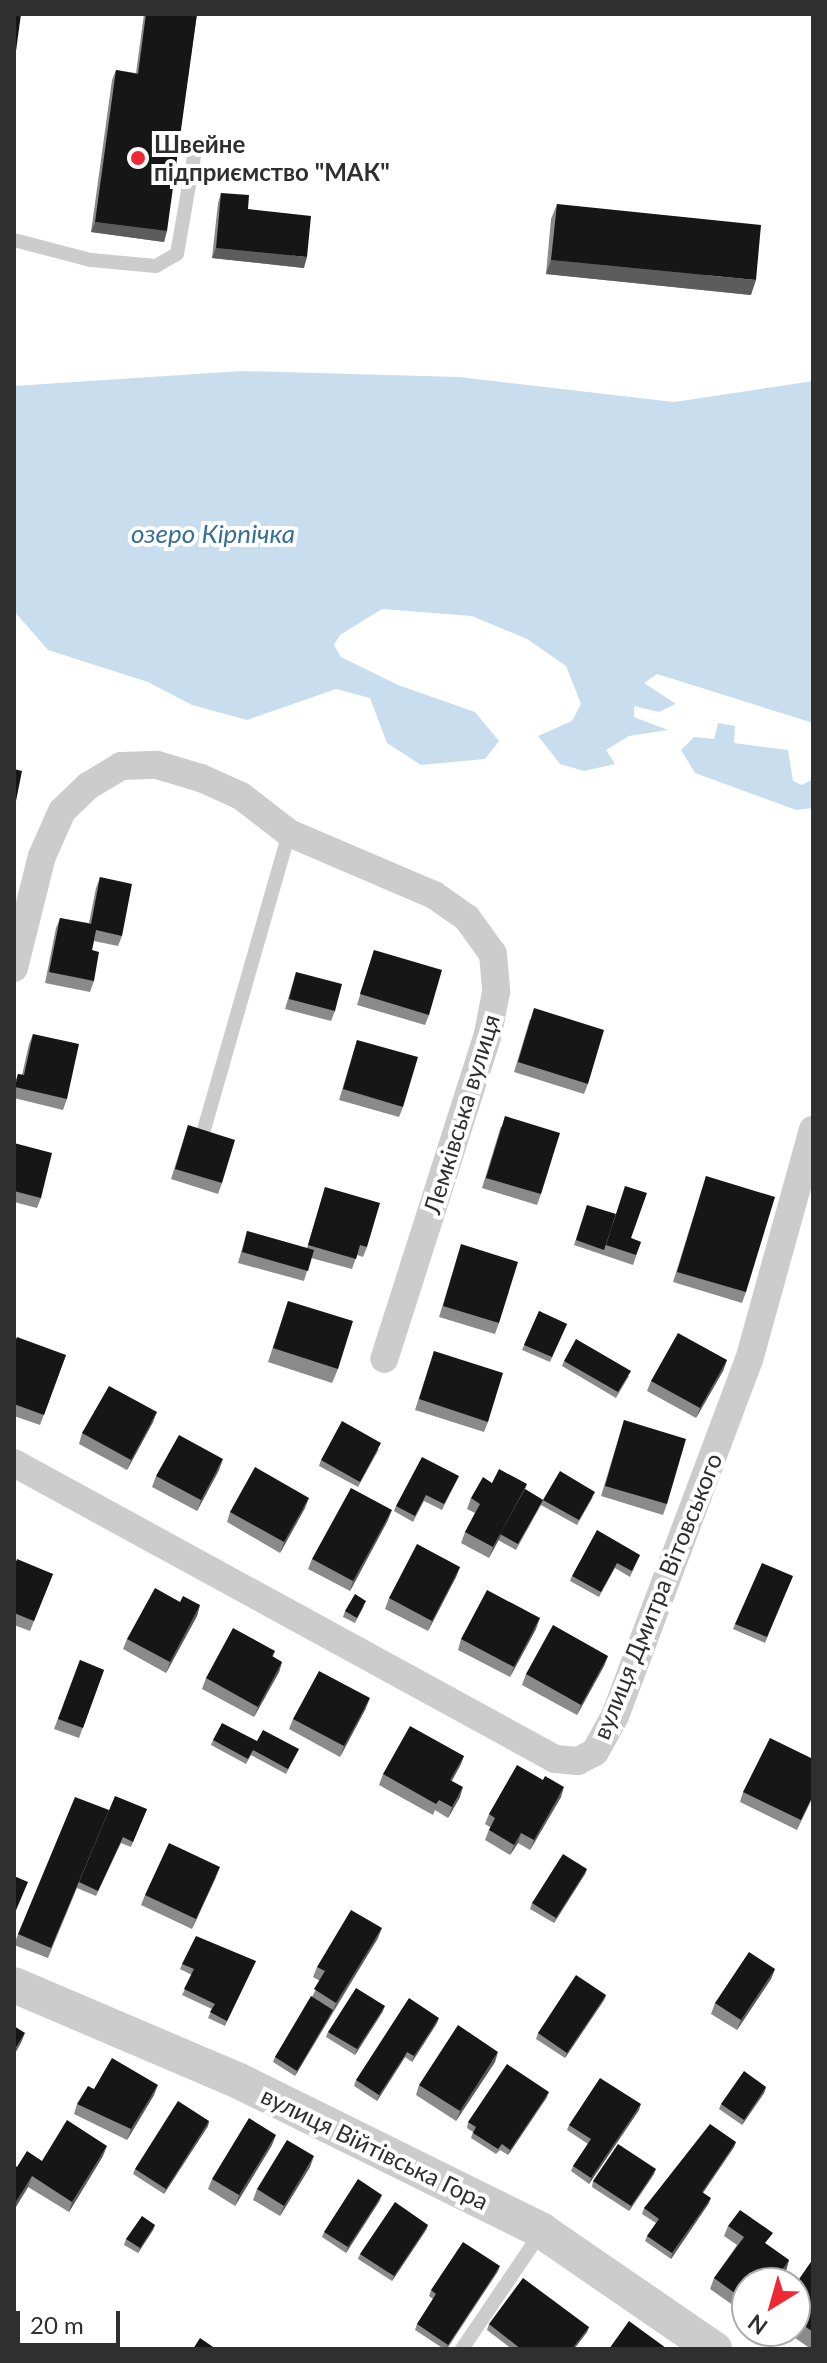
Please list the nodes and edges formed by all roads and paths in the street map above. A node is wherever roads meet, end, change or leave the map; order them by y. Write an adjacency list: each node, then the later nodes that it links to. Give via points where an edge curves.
1 (196, 145): 2 (lane, via 177,254 156,266 91,260)
2 (14, 240)
3 (289, 833): 4 (street, Лемківська вулиця, via 241,796 201,778 157,765 121,766 88,786 62,811 42,856); 6 (lane); 7 (street, Лемківська вулиця, via 434,895 482,935 497,972 488,1034)
4 (14, 968)
5 (813, 1130): 8 (street, вулиця Дмитра Вітовського, via 749,1360 615,1716 595,1752 578,1761 555,1759)
6 (203, 1133)
7 (384, 1359)
8 (14, 1463)
9 (14, 1985): 10 (street, вулиця Війтівська Гора, via 239,2081)
10 (542, 2231): 11 (lane); 12 (street, вулиця Війтівська Гора)
11 (462, 2349)
12 (714, 2349)

